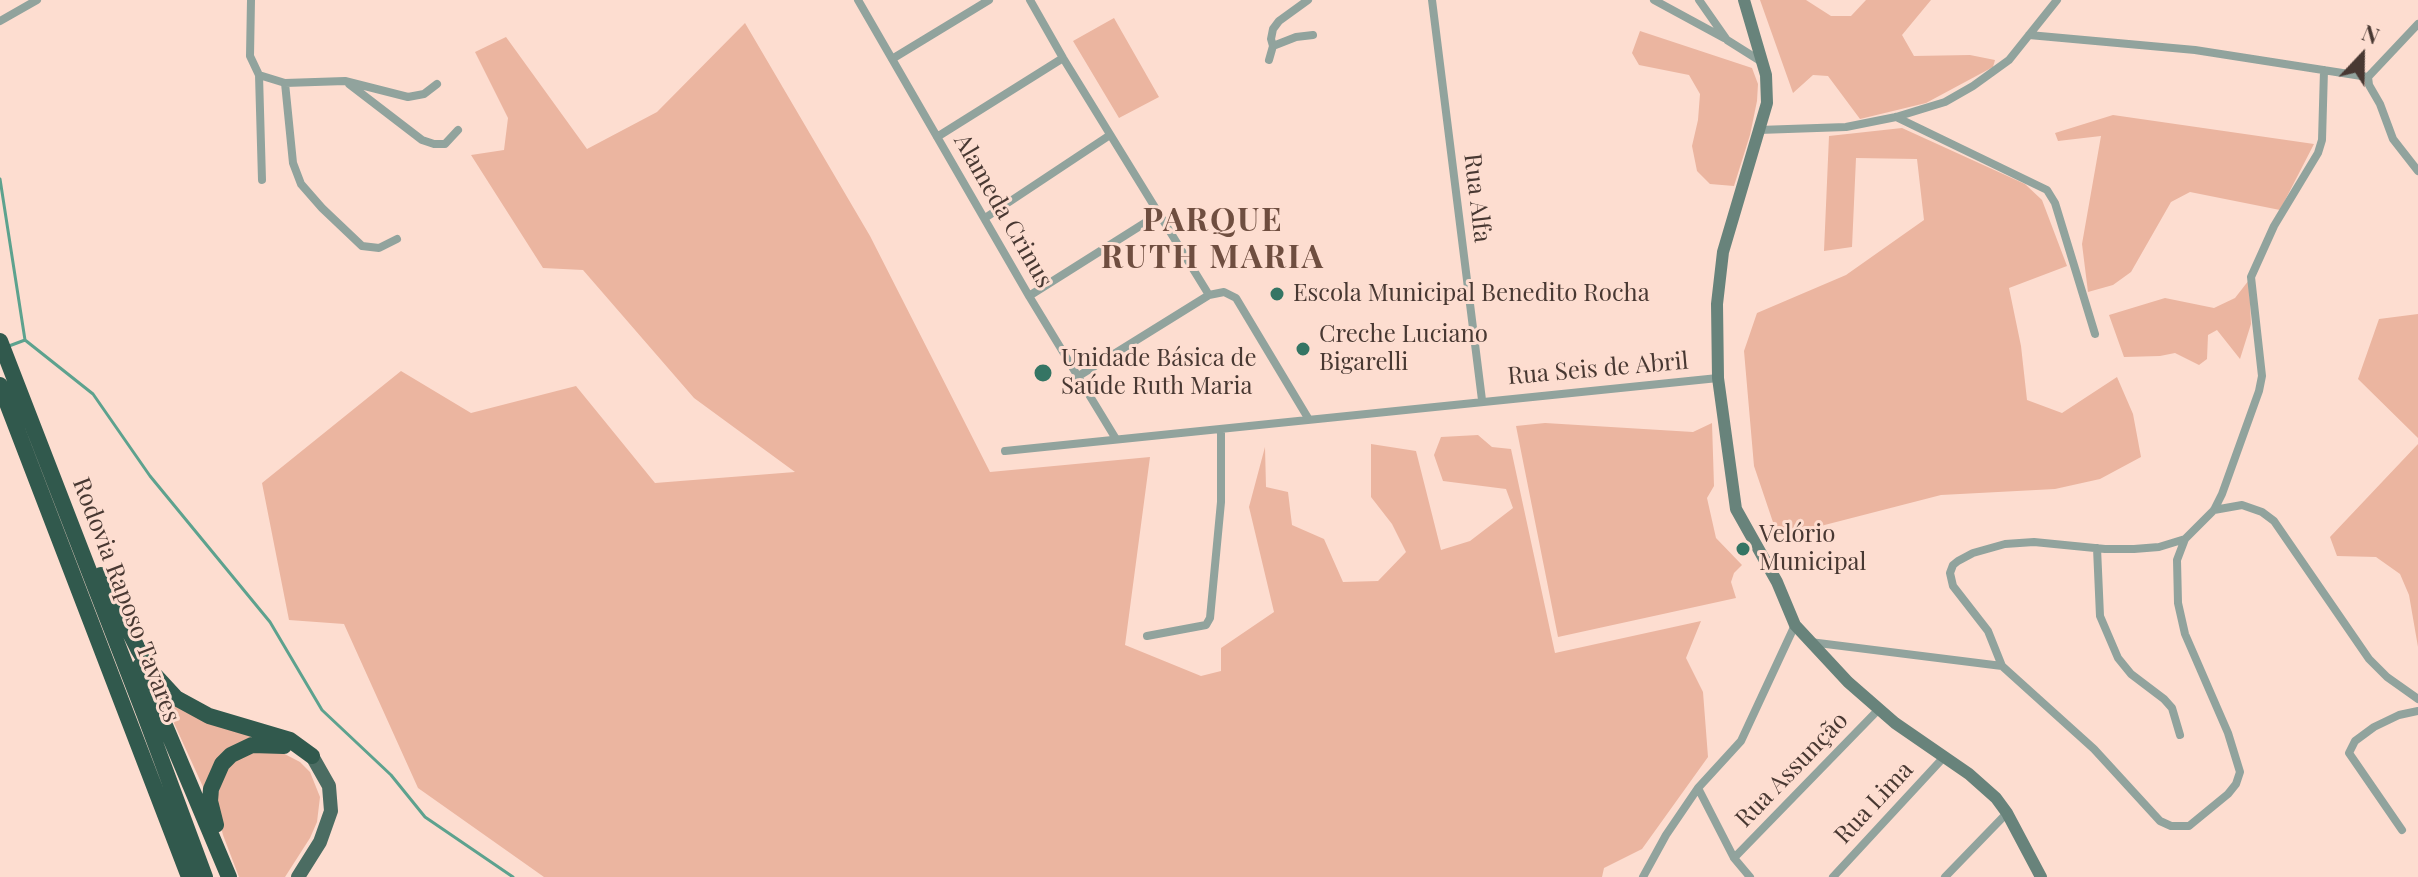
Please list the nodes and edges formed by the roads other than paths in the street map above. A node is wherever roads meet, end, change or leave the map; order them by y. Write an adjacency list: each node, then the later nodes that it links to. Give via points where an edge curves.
1 (37, 0): 12 (street)
2 (251, 0): 23 (street, via 250,56)
3 (858, 0): 19 (street, Alameda Crinus)
4 (989, 0): 19 (street)
5 (1030, 0): 18 (street)
6 (1308, 0): 17 (street, via 1279,21)
7 (1432, 0): 45 (street, Rua Alfa)
8 (1654, 0): 16 (street)
9 (1699, 0): 16 (street)
10 (1744, 0): 21 (street)
11 (2057, 0): 15 (street)
12 (0, 21)
13 (2418, 24): 24 (street)
14 (1313, 35): 17 (street)
15 (2029, 35): 22 (street, via 2195,50); 28 (street, via 2009,60 1973,86 1945,102)
16 (1727, 40): 21 (street)
17 (1273, 46): 20 (street)
18 (1063, 58): 31 (street); 32 (street)
19 (892, 59): 32 (street, Alameda Crinus)
20 (1269, 60)
21 (1762, 62): 30 (street, via 1767,103)
22 (2324, 70): 24 (street); 51 (street, via 2318,153 2274,226 2251,277 2261,382)
23 (259, 75): 26 (street); 34 (street)
24 (2368, 77): 33 (street, via 2393,139)
25 (345, 81): 26 (street); 27 (street, via 408,97); 29 (street, via 422,140 445,144)
26 (285, 83): 37 (street, via 293,163 301,184 362,246 379,248)
27 (437, 84)
28 (1896, 117): 30 (street, via 1846,127); 40 (street, via 2047,190)
29 (458, 130)
30 (1759, 130): 43 (street, via 1723,252 1716,319)
31 (1110, 135): 35 (street); 36 (street)
32 (937, 137): 36 (street, Alameda Crinus)
33 (2418, 171)
34 (262, 180)
35 (1159, 214): 38 (street); 39 (street)
36 (985, 218): 39 (street, Alameda Crinus)
37 (397, 239)
38 (1209, 295): 42 (street); 46 (street, via 1224,292 1236,298)
39 (1029, 296): 42 (street, Alameda Crinus)
40 (2095, 334)
41 (0, 341): 44 (highway, Rodovia Raposo Tavares)
42 (1077, 377): 48 (street, Alameda Crinus)
43 (1718, 378): 45 (street, Rua Seis de Abril); 55 (street, via 1736,509)
44 (6, 380): 50 (highway, Rodovia Raposo Tavares); 69 (highway, Rodovia Raposo Tavares)
45 (1482, 400): 46 (street, Rua Seis de Abril)
46 (1308, 418): 47 (street, Rua Seis de Abril)
47 (1221, 430): 48 (street, Rua Seis de Abril); 56 (street, via 1221,502 1210,618 1206,625)
48 (1116, 439): 49 (street, Rua Seis de Abril)
49 (1005, 451)
50 (55, 481): 54 (highway); 70 (highway, Rodovia Raposo Tavares)
51 (2214, 510): 52 (street); 59 (street, via 2242,505 2274,521 2369,659)
52 (2185, 539): 53 (street, via 2159,547); 58 (street, via 2176,582 2185,634 2240,772 2228,794 2196,821 2180,827 2160,821 2094,749)
53 (2097, 548): 58 (street, via 2005,544 1953,565 1953,586 1988,631); 62 (street, via 2100,616 2118,658 2172,708)
54 (120, 613): 63 (highway, via 152,672 176,698 209,716 290,740); 71 (highway)
55 (1795, 625): 57 (street); 65 (street, via 1741,741)
56 (1147, 636)
57 (1809, 642): 58 (street); 60 (street)
58 (2002, 666)
59 (2418, 699)
60 (1879, 709): 64 (street); 68 (street, Rua Assunção)
61 (2418, 711): 67 (street, via 2374,727 2349,753)
62 (2180, 735)
63 (312, 756): 71 (highway, via 278,744 252,745 222,764 210,801); 72 (main road, via 329,786 331,811 320,842)
64 (1944, 757): 66 (street, via 1983,786); 75 (street, Rua Lima)
65 (1698, 788): 68 (street); 73 (street)
66 (2007, 813): 76 (street); 77 (street)
67 (2402, 830)
68 (1734, 858): 74 (street)
69 (189, 877)
70 (205, 877)
71 (231, 877)
72 (298, 877)
73 (1643, 877)
74 (1750, 877)
75 (1833, 877)
76 (1945, 877)
77 (2041, 877)

